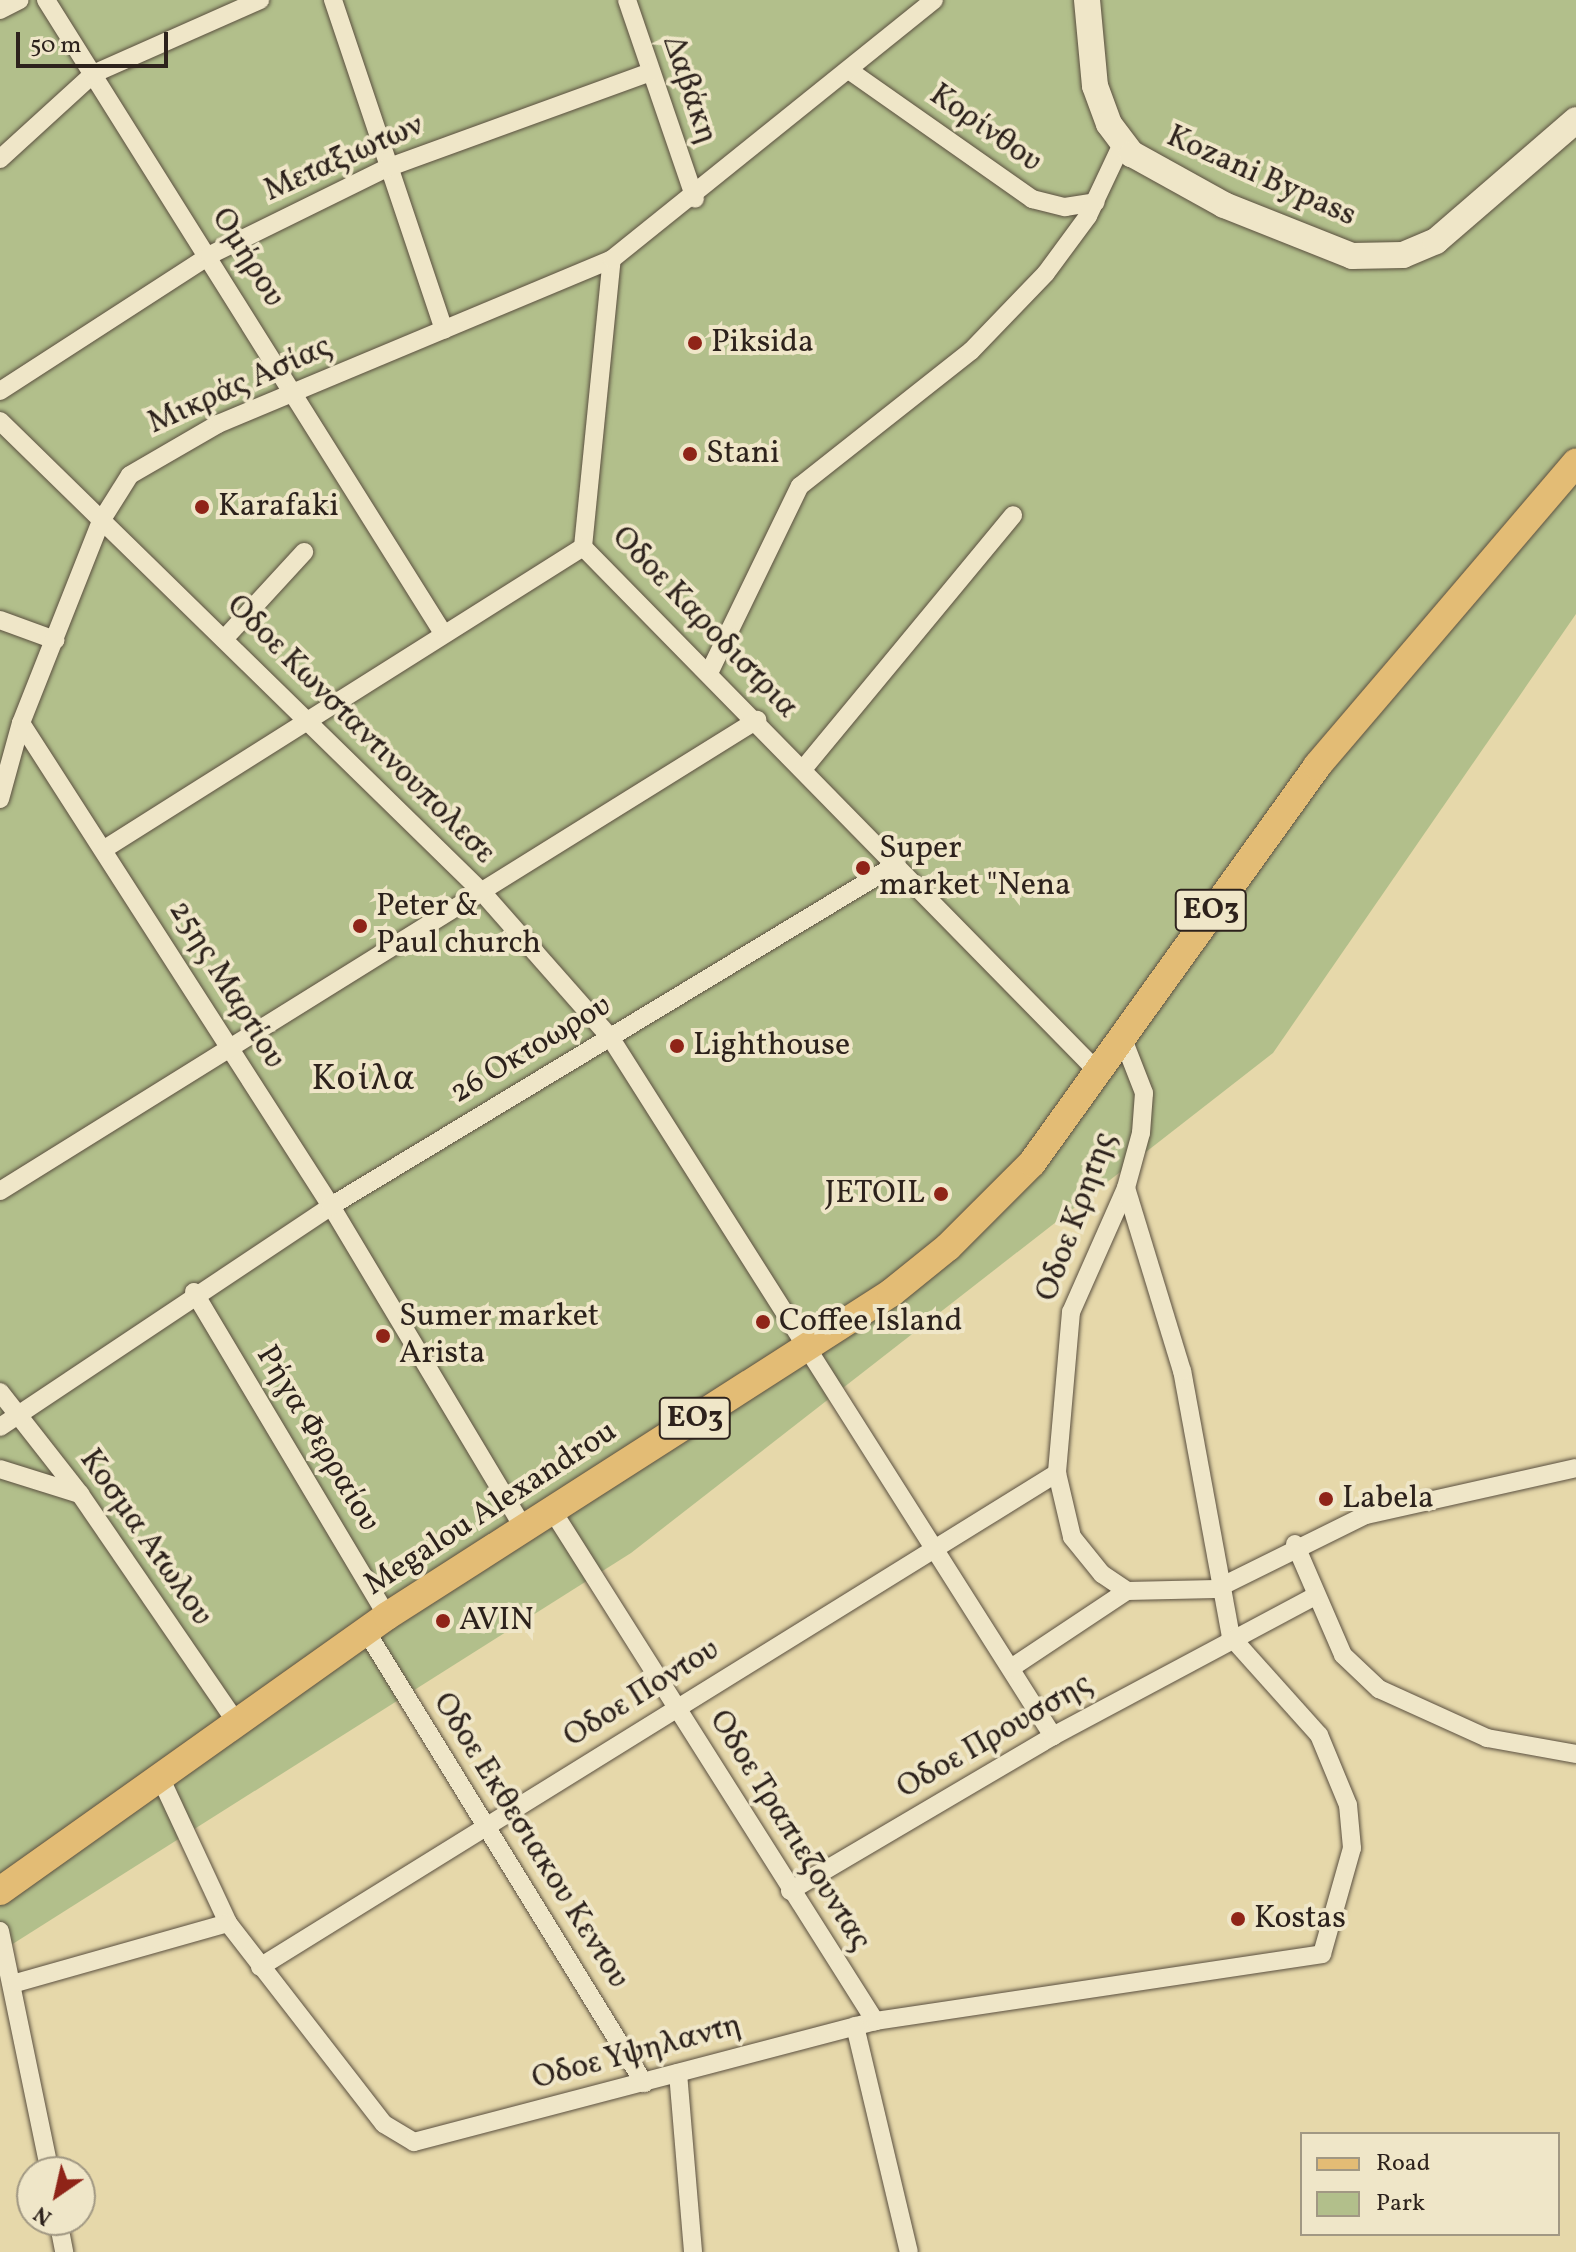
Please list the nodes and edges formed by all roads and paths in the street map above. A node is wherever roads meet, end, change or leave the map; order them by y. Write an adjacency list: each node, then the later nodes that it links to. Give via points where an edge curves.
1 (20, 0): 8 (street)
2 (46, 0): 11 (street, Ομήρου)
3 (260, 0): 11 (street)
4 (333, 0): 15 (street)
5 (627, 0): 10 (street, Δαβάκη)
6 (934, 0): 9 (street)
7 (1083, 4): 13 (main road, Kozani Bypass, via 1095,86)
8 (0, 10)
9 (850, 71): 16 (street); 17 (street, Κορίνθου, via 1032,199 1065,207)
10 (651, 72): 15 (street, Μεταξιωτων); 16 (street, Δαβάκη)
11 (93, 74): 14 (street); 18 (street, Ομήρου)
12 (1576, 120): 13 (main road, Kozani Bypass, via 1436,241 1373,257 1319,246 1254,218 1158,173)
13 (1122, 144): 17 (street)
14 (0, 159)
15 (387, 168): 18 (street, Μεταξιωτων); 20 (street)
16 (695, 199): 19 (street)
17 (1096, 202): 33 (street, via 1046,273 971,351 800,486)
18 (210, 255): 21 (street, Μεταξιωτων); 22 (street, Ομήρου)
19 (612, 259): 20 (street, Μικράς Ασίας); 27 (street, Oδοε Καροδιστρια)
20 (444, 330): 22 (street, Μικράς Ασίας)
21 (0, 391)
22 (295, 392): 26 (street, Μικράς Ασίας, via 153,457 130,475); 30 (street, Ομήρου)
23 (0, 421): 26 (street, Oδοε Κωνσταντινουπολεσε)
24 (1575, 465): 43 (main road, Megalou Alexandrou / ΕΟ3, via 1418,644 1256,845)
25 (1013, 515): 37 (street)
26 (101, 521): 31 (street, Oδοε Κωνσταντινουπολεσε); 32 (street, Μικράς Ασίας)
27 (583, 547): 30 (street); 33 (street, Oδοε Καροδιστρια)
28 (304, 552): 31 (street)
29 (0, 620): 32 (street)
30 (443, 633): 34 (street)
31 (225, 638): 34 (street, Oδοε Κωνσταντινουπολεσε)
32 (55, 640): 36 (street, Μικράς Ασίας)
33 (709, 673): 35 (street, Oδοε Καροδιστρια)
34 (305, 718): 39 (street); 41 (street, Oδοε Κωνσταντινουπολεσε)
35 (757, 720): 37 (street, Oδοε Καροδιστρια); 41 (street)
36 (21, 723): 38 (street, Μικράς Ασίας); 39 (street, 25ης Μαρτίου)
37 (804, 768): 40 (street, Oδοε Καροδιστρια)
38 (0, 799)
39 (106, 848): 44 (street, 25ης Μαρτίου)
40 (897, 864): 42 (street, 26 Οκτοωρου); 45 (street, Oδοε Καροδιστρια)
41 (482, 892): 42 (street, Oδοε Κωνσταντινουπολεσε); 44 (street)
42 (610, 1037): 48 (street, 26 Οκτοωρου); 50 (street, Oδοε Κωνσταντινουπολεσε, via 689,1152)
43 (1123, 1039): 45 (main road, Megalou Alexandrou / ΕΟ3); 46 (street, Oδοε Κρητης, via 1144,1093)
44 (230, 1049): 47 (street); 48 (street, 25ης Μαρτίου)
45 (1100, 1074): 50 (main road, Megalou Alexandrou / ΕΟ3, via 1032,1163 948,1247)
46 (1126, 1188): 56 (street, Oδοε Κρητης, via 1071,1312); 62 (street, via 1182,1371)
47 (0, 1191)
48 (331, 1206): 49 (street, 26 Οκτοωρου); 59 (street, 25ης Μαρτίου)
49 (194, 1292): 52 (street, 26 Οκτοωρου); 65 (street, Ρήγα Φερραίου)
50 (803, 1349): 58 (main road, Megalou Alexandrou / ΕΟ3); 61 (street, Oδοε Κωνσταντινουπολεσε)
51 (0, 1392): 52 (street, Κοσμα Ατωλου)
52 (18, 1413): 53 (street, 26 Οκτοωρου); 57 (street, Κοσμα Ατωλου)
53 (0, 1427)
54 (1576, 1468): 60 (street, via 1366,1515)
55 (0, 1469): 57 (street)
56 (1057, 1473): 61 (street, Oδοε Ποντου); 63 (street, Oδοε Κρητης, via 1072,1537)
57 (80, 1494): 69 (street, Κοσμα Ατωλου)
58 (552, 1510): 59 (main road, Megalou Alexandrou / ΕΟ3); 68 (street, Oδοε Τραπιεζουντας)
59 (524, 1528): 65 (main road, Megalou Alexandrou / ΕΟ3)
60 (1295, 1544): 62 (street); 64 (street)
61 (935, 1548): 67 (street, Oδοε Κωνσταντινουπολεσε); 68 (street, Oδοε Ποντου)
62 (1216, 1589): 63 (street); 66 (street)
63 (1127, 1591): 67 (street)
64 (1315, 1596): 66 (street, Oδοε Προυσσης); 71 (street, via 1343,1655 1414,1710 1487,1738)
65 (377, 1624): 69 (main road, Megalou Alexandrou / ΕΟ3); 73 (street, Oδοε Εκθεσιακου Κεντου)
66 (1231, 1637): 70 (street, Oδοε Προυσσης); 80 (street, Oδοε Υψηλαντη, via 1319,1735 1348,1805 1352,1848 1322,1954)
67 (1011, 1668): 70 (street, Oδοε Κωνσταντινουπολεσε)
68 (675, 1708): 73 (street, Oδοε Ποντου); 75 (street, Oδοε Τραπιεζουντας)
69 (237, 1723): 72 (main road, Megalou Alexandrou / ΕΟ3)
70 (1053, 1736): 75 (street, Oδοε Προυσσης)
71 (1576, 1754)
72 (160, 1777): 74 (main road, Megalou Alexandrou / ΕΟ3); 76 (street, Oδοε Υψηλαντη)
73 (487, 1827): 78 (street, Oδοε Ποντου); 83 (street, Oδοε Εκθεσιακου Κεντου)
74 (0, 1891)
75 (790, 1891): 80 (street, Oδοε Τραπιεζουντας)
76 (228, 1923): 78 (street, Oδοε Υψηλαντη); 79 (street)
77 (0, 1931): 79 (street)
78 (260, 1967): 83 (street, Oδοε Υψηλαντη, via 384,2124 414,2142)
79 (16, 1983): 84 (street)
80 (875, 2021): 81 (street, Oδοε Υψηλαντη)
81 (855, 2026): 82 (street, Oδοε Υψηλαντη); 86 (street)
82 (678, 2073): 83 (street, Oδοε Υψηλαντη); 85 (street)
83 (644, 2083)
84 (47, 2156)
85 (693, 2252)
86 (909, 2252)

